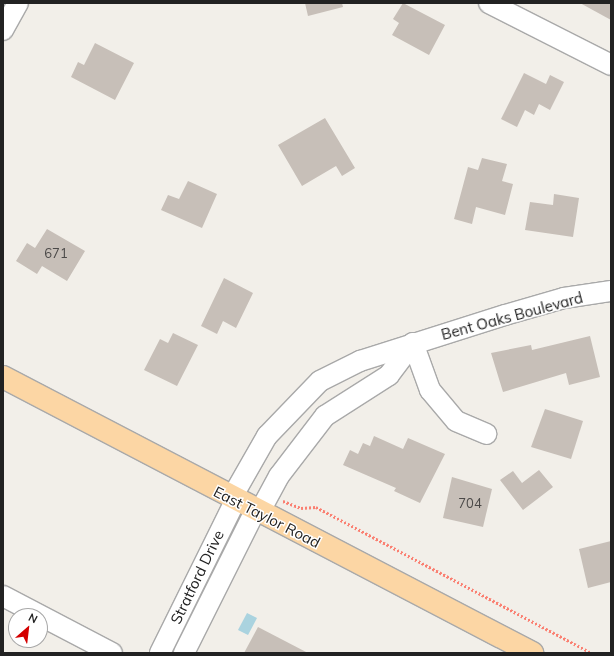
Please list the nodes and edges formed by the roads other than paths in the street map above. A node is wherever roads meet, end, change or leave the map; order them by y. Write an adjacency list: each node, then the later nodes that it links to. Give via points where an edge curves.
1 (18, 3): 3 (street)
2 (489, 3): 4 (street)
3 (3, 30)
4 (611, 65)
5 (611, 291): 6 (street, Bent Oaks Boulevard, via 564,298)
6 (413, 343): 8 (street, via 430,390 456,421); 9 (street, Bent Oaks Boulevard, via 360,361 320,381 267,436); 10 (street, via 389,375 325,416 279,476)
7 (3, 377): 9 (main road, East Taylor Road)
8 (486, 434)
9 (233, 500): 10 (main road, East Taylor Road); 13 (street, Stratford Drive)
10 (257, 512): 14 (street, Stratford Drive); 15 (main road, East Taylor Road)
11 (3, 596): 12 (street)
12 (112, 653)
13 (160, 653)
14 (184, 653)
15 (532, 653)

